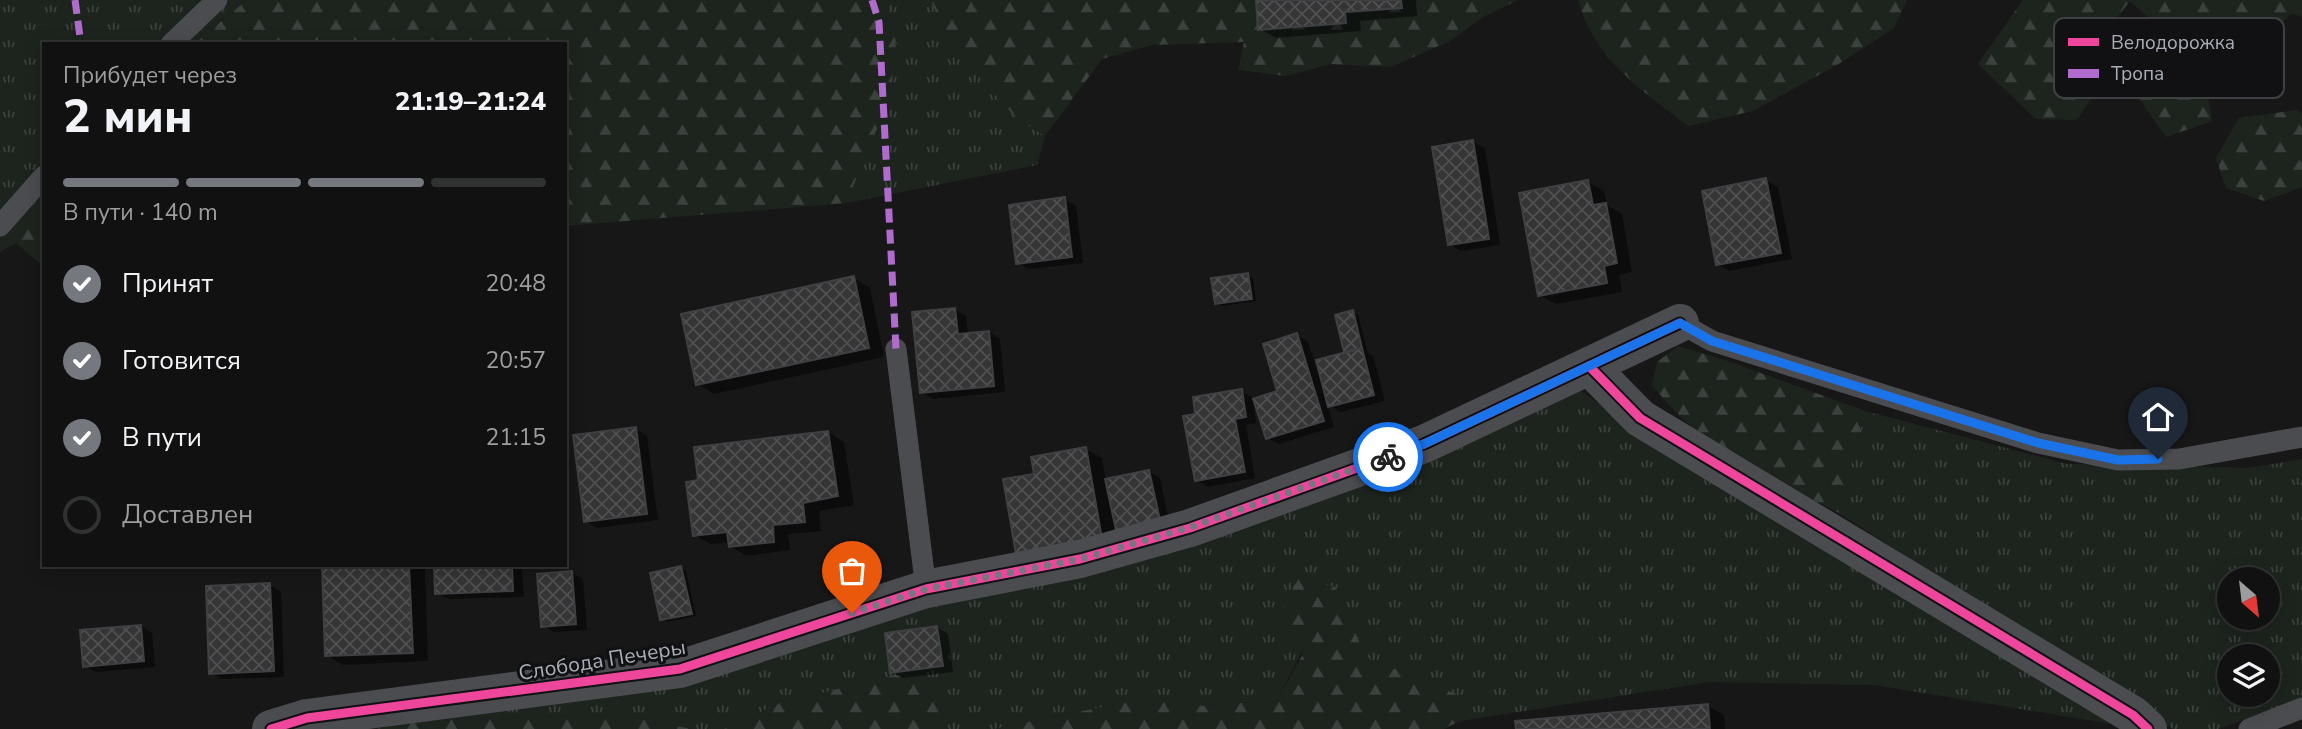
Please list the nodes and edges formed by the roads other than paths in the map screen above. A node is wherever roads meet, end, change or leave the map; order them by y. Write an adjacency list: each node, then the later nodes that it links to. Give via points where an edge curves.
1 (217, 0): 2 (lane)
2 (173, 42)
3 (42, 178): 4 (lane)
4 (0, 226)
5 (1680, 323): 7 (street, Слобода Печеры); 8 (lane, via 1712,341 1951,417 2118,460 2179,459)
6 (896, 349): 9 (lane)
7 (1589, 366): 9 (street, Слобода Печеры, via 1424,444 1191,527 1080,559); 12 (street, via 1640,418 2123,709)
8 (2302, 438)
9 (926, 589): 11 (street, Слобода Печеры, via 680,669 307,718)
10 (2302, 708): 13 (lane)
11 (271, 729)
12 (2148, 729)
13 (2249, 729)

